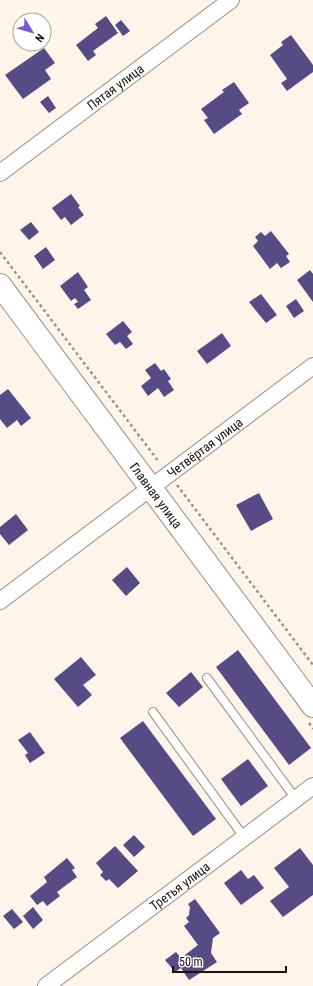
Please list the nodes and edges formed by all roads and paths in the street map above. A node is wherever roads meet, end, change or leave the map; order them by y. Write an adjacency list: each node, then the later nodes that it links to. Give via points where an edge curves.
1 (231, 0): 2 (street, Пятая улица)
2 (0, 173)
3 (0, 252): 6 (path)
4 (0, 285): 7 (street, Главная улица)
5 (313, 366): 6 (street, Четвёртая улица)
6 (168, 474): 7 (street, Четвёртая улица); 9 (path)
7 (151, 488): 8 (street, Четвёртая улица); 11 (street, Главная улица)
8 (0, 601)
9 (313, 665)
10 (207, 678): 14 (lane)
11 (313, 706)
12 (153, 712): 15 (lane)
13 (313, 786): 14 (street, Третья улица)
14 (296, 798): 15 (street, Третья улица)
15 (244, 837): 16 (street, Третья улица)
16 (46, 986)

